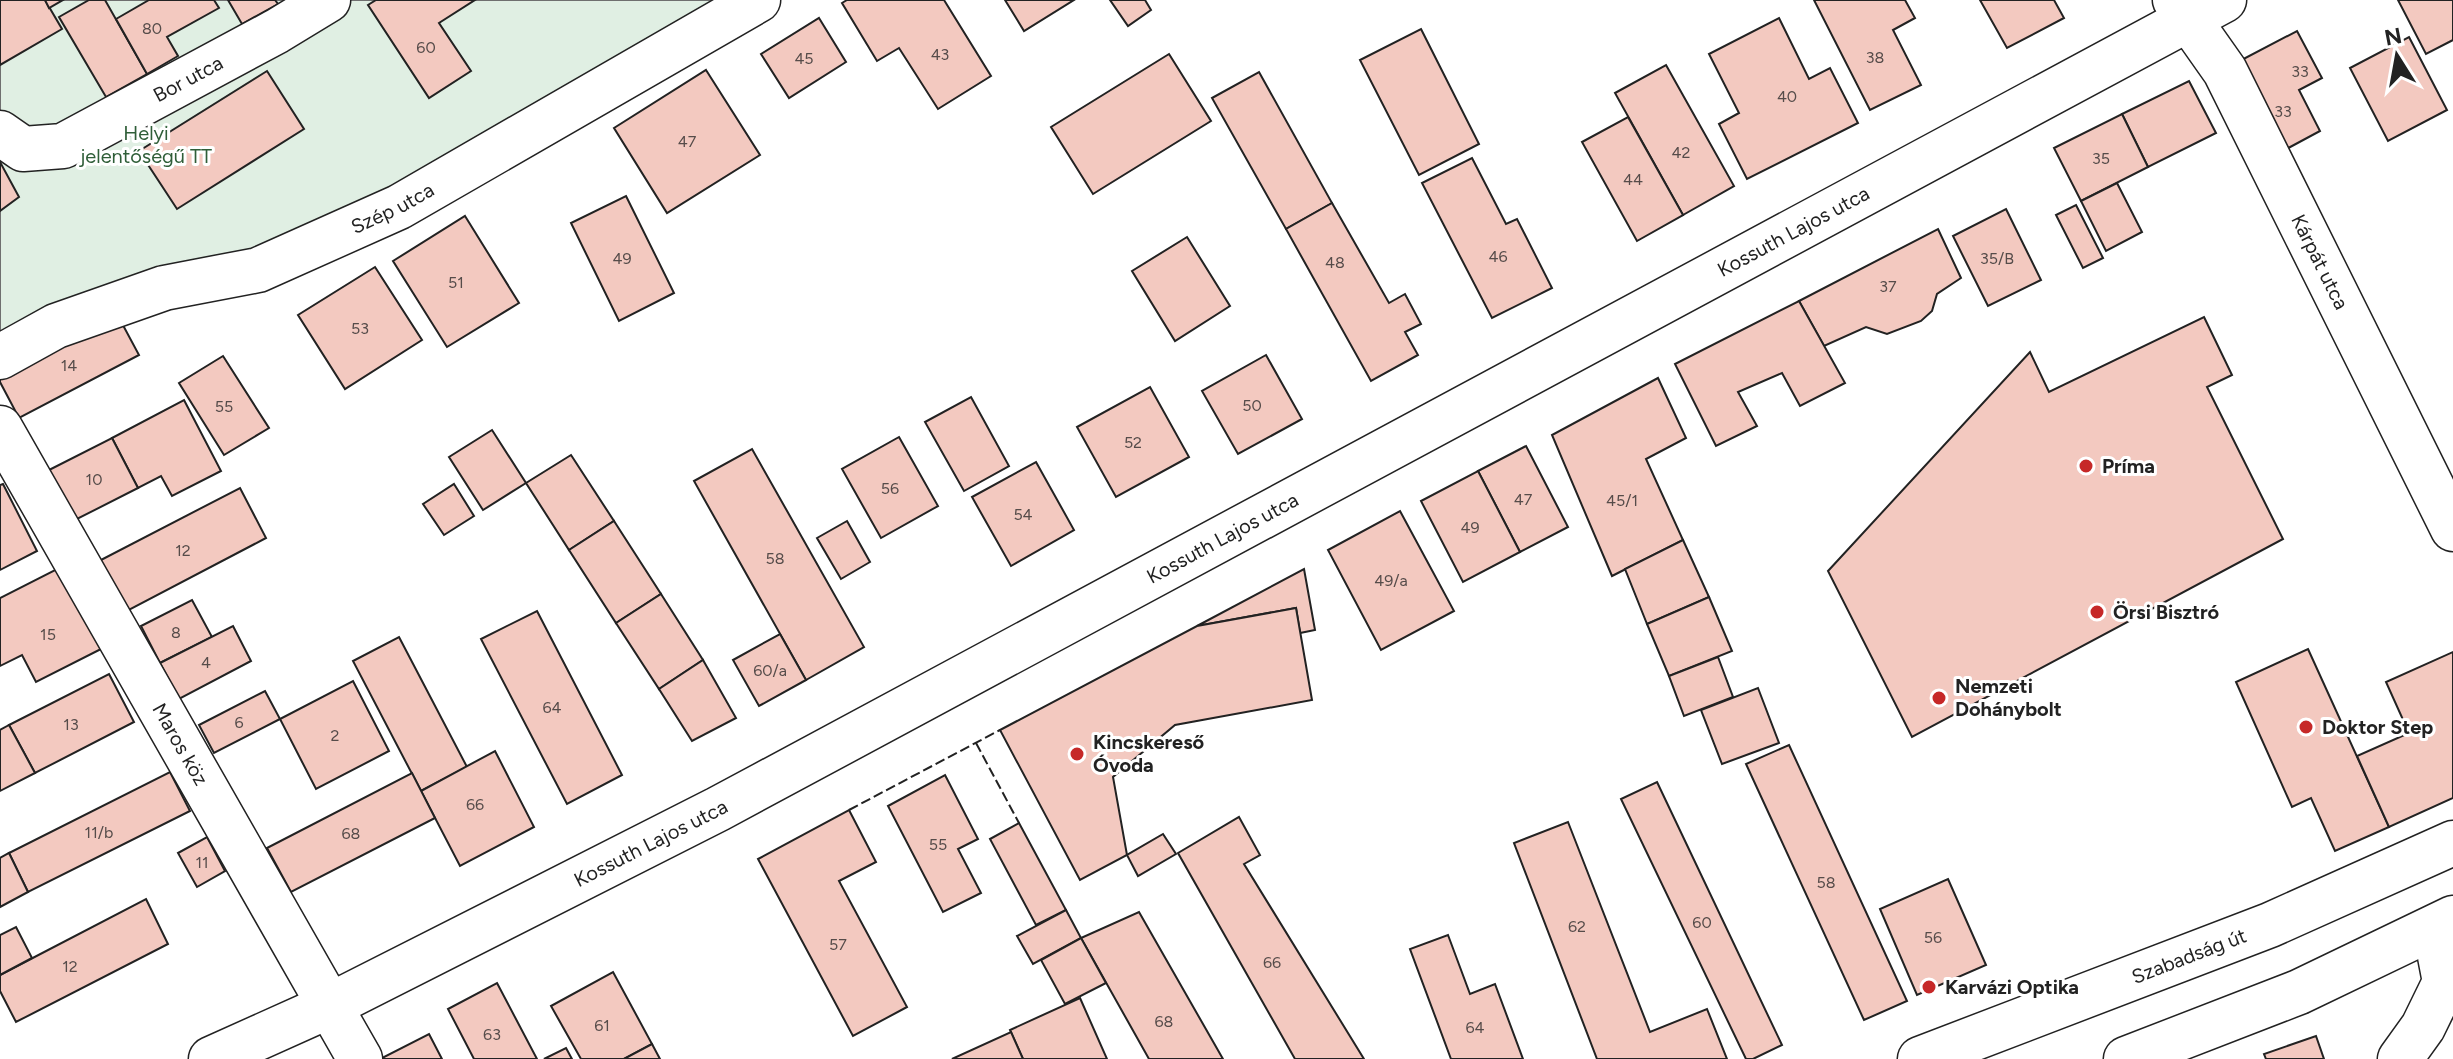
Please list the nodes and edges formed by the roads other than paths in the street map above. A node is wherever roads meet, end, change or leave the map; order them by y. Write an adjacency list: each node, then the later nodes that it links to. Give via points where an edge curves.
1 (328, 0): 4 (street, Bor utca, via 63,146 23,149)
2 (758, 0): 5 (street, Szép utca, via 399,207 258,270 164,288 56,326)
3 (2195, 7): 7 (street, Kárpát utca); 10 (street, Kossuth Lajos utca, via 718,809)
4 (0, 133)
5 (0, 357)
6 (0, 428): 10 (street, Maros köz)
7 (2453, 529)
8 (2453, 843): 13 (street, Szabadság út, via 2270,925)
9 (2449, 942): 14 (street, via 2299,992); 15 (street, via 2445,982)
10 (329, 1006): 11 (street, Kossuth Lajos utca); 12 (street, Maros köz)
11 (211, 1059)
12 (360, 1059)
13 (1920, 1059)
14 (2126, 1059)
15 (2400, 1059)

